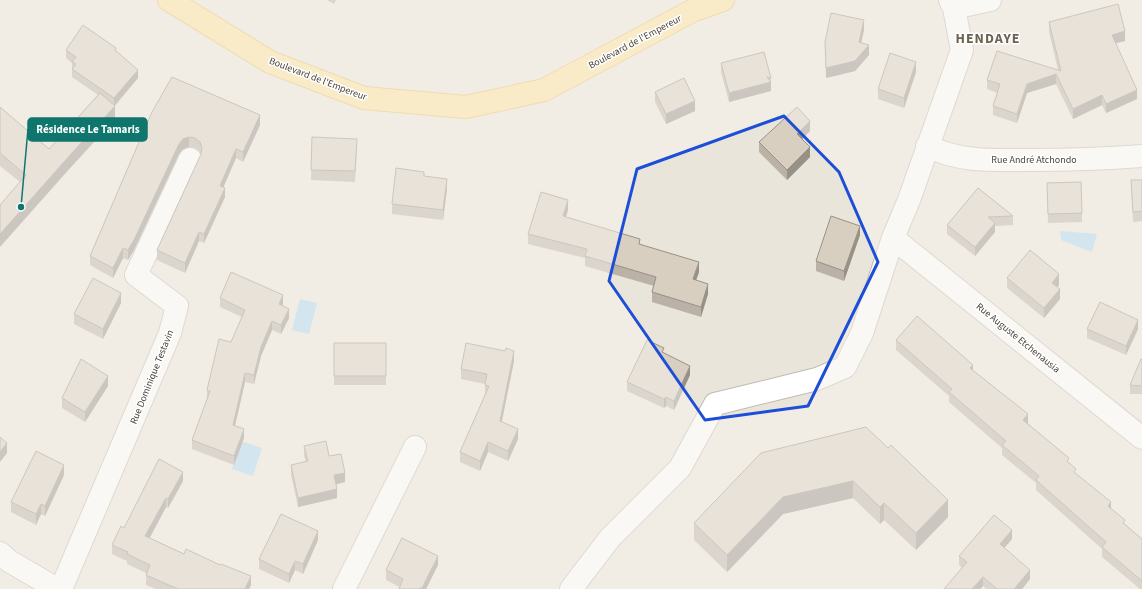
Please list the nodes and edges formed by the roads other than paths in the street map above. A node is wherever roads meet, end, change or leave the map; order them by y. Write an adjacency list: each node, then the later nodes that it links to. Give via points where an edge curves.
1 (169, 0): 2 (main road, Boulevard de l'Empereur, via 270,62 364,98 466,107 544,90 692,11)
2 (723, 0)
3 (990, 0): 4 (street)
4 (952, 4): 5 (street, via 962,50)
5 (927, 146): 6 (street, Rue André Atchondo, via 942,153 970,160 1079,160); 8 (street)
6 (1142, 156)
7 (190, 159): 13 (street, Rue Dominique Testavin, via 136,275 177,306 170,333)
8 (893, 238): 9 (street, Rue Auguste Etchenausia); 15 (street, via 862,333 845,367 817,379 714,404 680,468 610,538)
9 (1142, 438)
10 (415, 447): 14 (street)
11 (0, 553): 12 (street)
12 (57, 589)
13 (61, 589)
14 (344, 589)
15 (571, 589)

